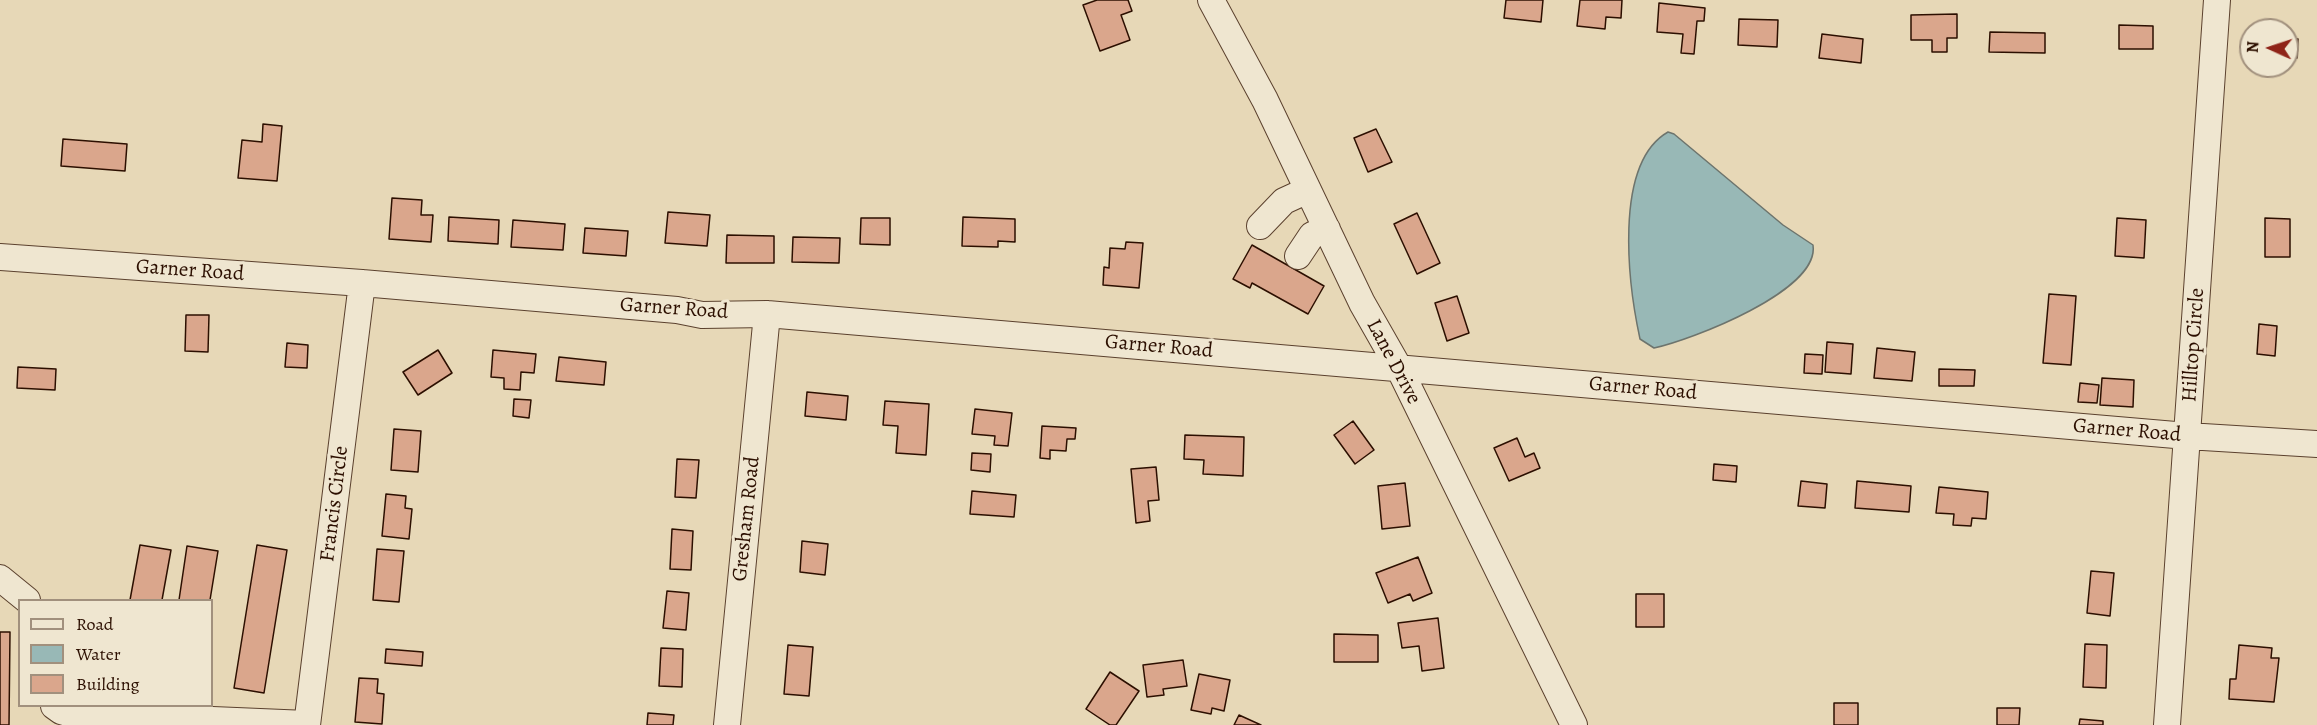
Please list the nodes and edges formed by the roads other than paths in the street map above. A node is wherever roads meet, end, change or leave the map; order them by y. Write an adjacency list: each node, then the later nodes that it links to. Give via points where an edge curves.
1 (1211, 0): 3 (street, Lane Drive, via 1266,100)
2 (2217, 0): 11 (street, Hilltop Circle)
3 (1308, 190): 4 (street, via 1284,201); 5 (street, Lane Drive)
4 (1260, 226)
5 (1327, 229): 6 (street, via 1312,235); 10 (street, Lane Drive)
6 (1298, 255)
7 (0, 257): 8 (street, Garner Road)
8 (362, 284): 9 (street, Garner Road, via 702,315); 16 (street, Francis Circle)
9 (767, 314): 10 (street, Garner Road); 17 (street, Gresham Road)
10 (1399, 368): 11 (street, Garner Road); 18 (street, Lane Drive)
11 (2187, 436): 12 (street, Garner Road); 19 (street, Hilltop Circle)
12 (2317, 444)
13 (0, 578): 14 (street)
14 (26, 599)
15 (56, 707): 16 (street, via 71,714)
16 (307, 724)
17 (727, 725)
18 (1574, 725)
19 (2167, 725)

